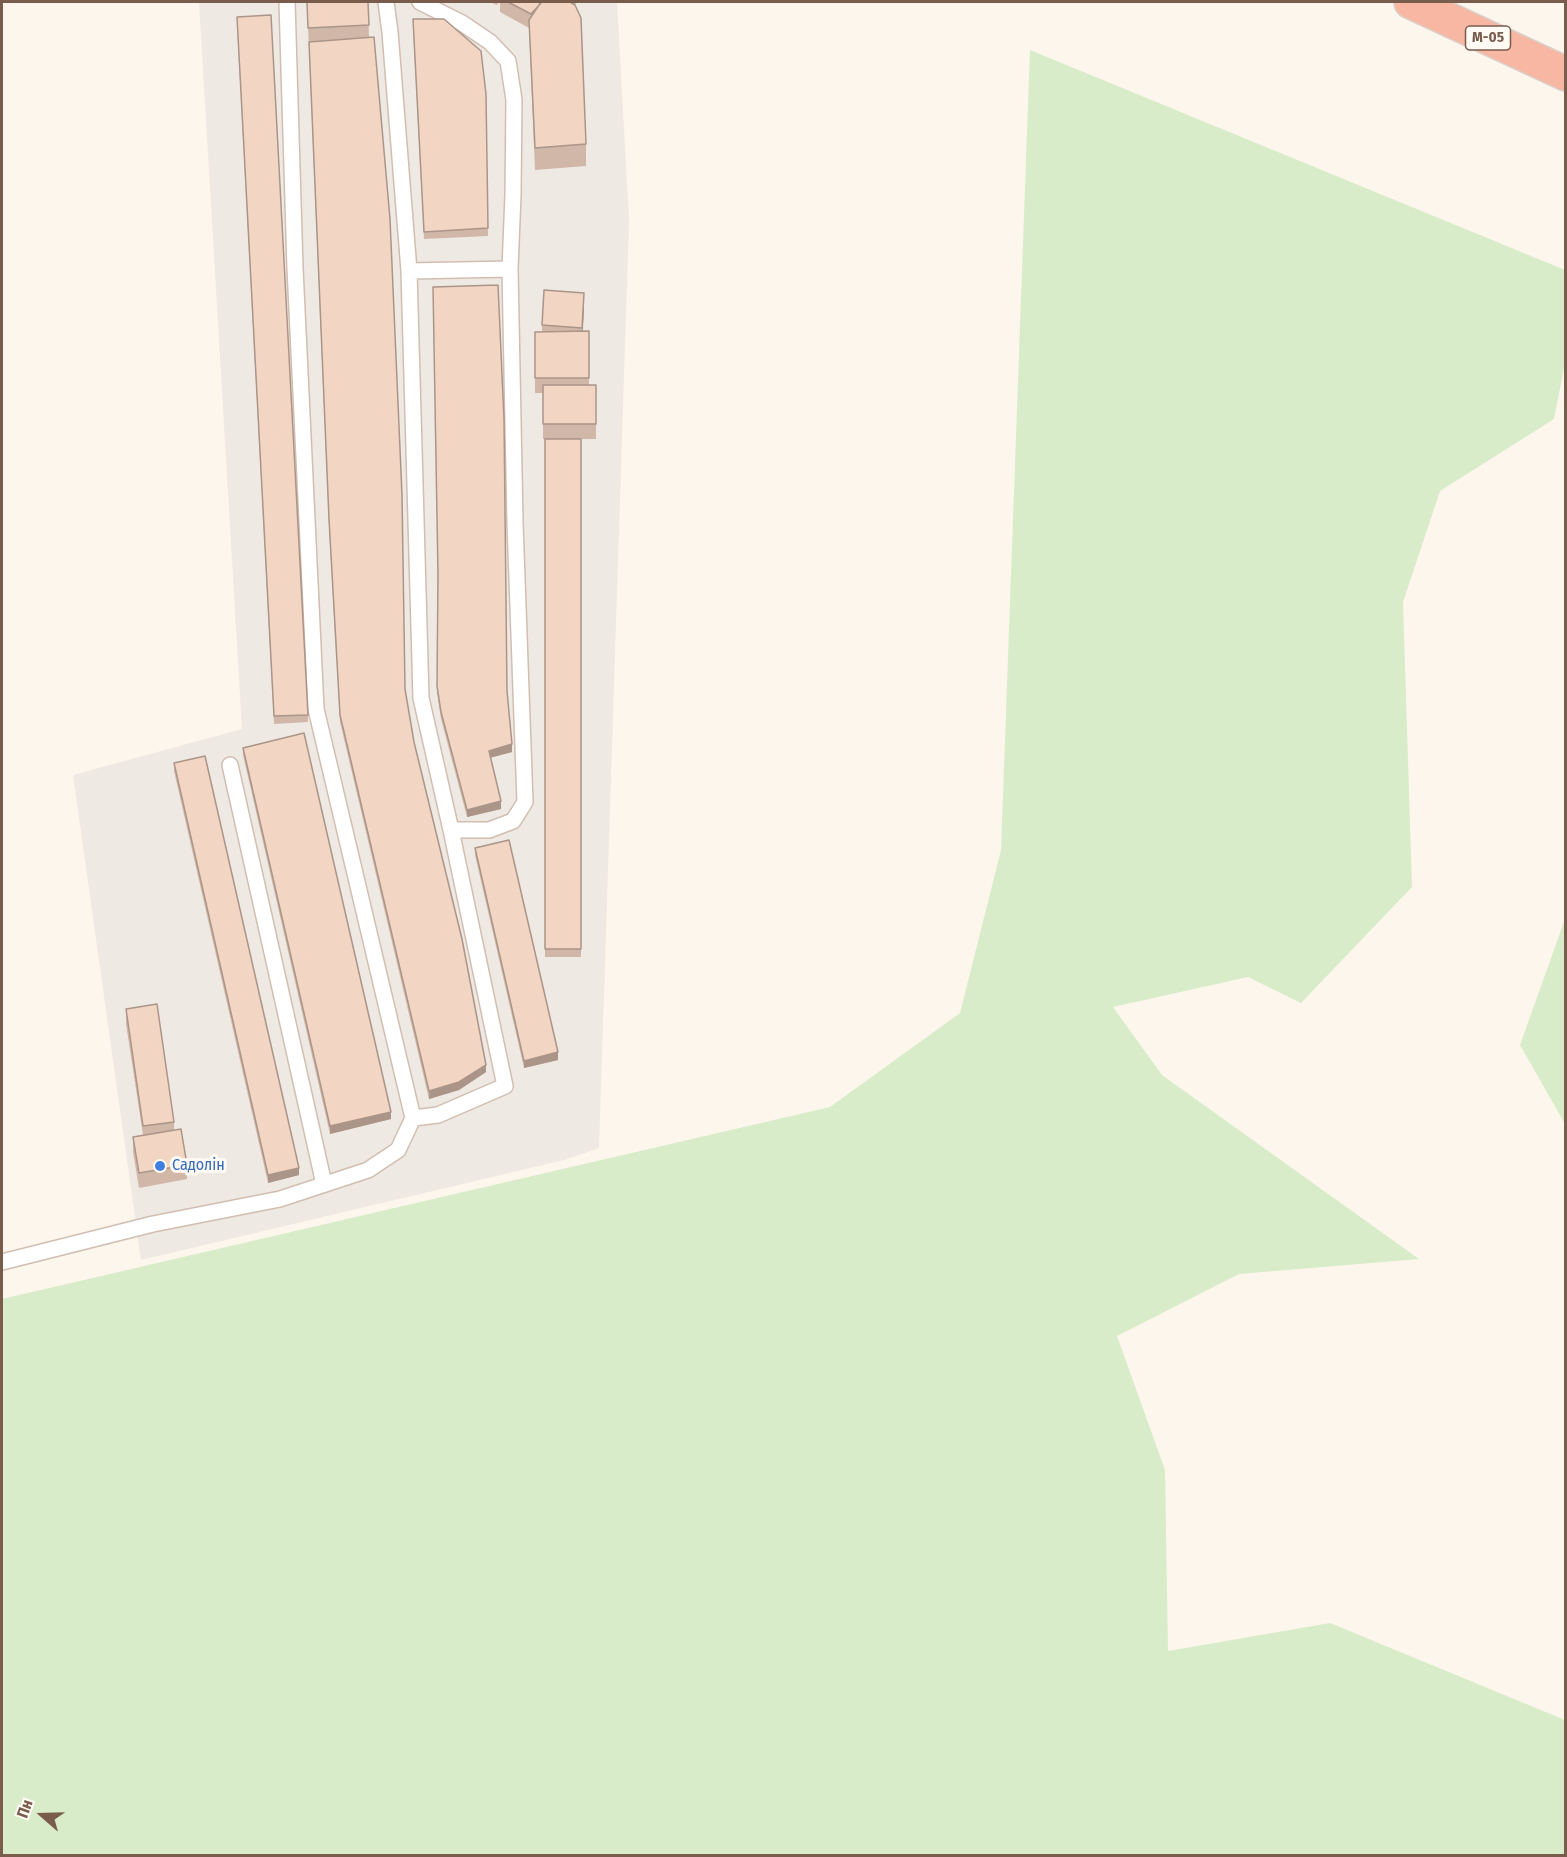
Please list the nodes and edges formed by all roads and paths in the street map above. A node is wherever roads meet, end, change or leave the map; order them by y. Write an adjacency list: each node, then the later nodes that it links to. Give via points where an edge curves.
1 (286, 2): 10 (lane, via 316,709)
2 (386, 2): 7 (lane)
3 (420, 2): 6 (lane, via 471,29 508,62 514,111)
4 (1411, 2): 5 (highway, М-05)
5 (1566, 74)
6 (510, 269): 7 (lane); 9 (lane, via 525,802 513,821 489,830)
7 (409, 271): 9 (lane, via 421,698)
8 (230, 765): 11 (lane)
9 (451, 830): 10 (lane, via 505,1086 438,1114)
10 (413, 1118): 11 (lane, via 398,1150 368,1170)
11 (324, 1185): 12 (lane, via 280,1199 153,1224)
12 (2, 1262)

